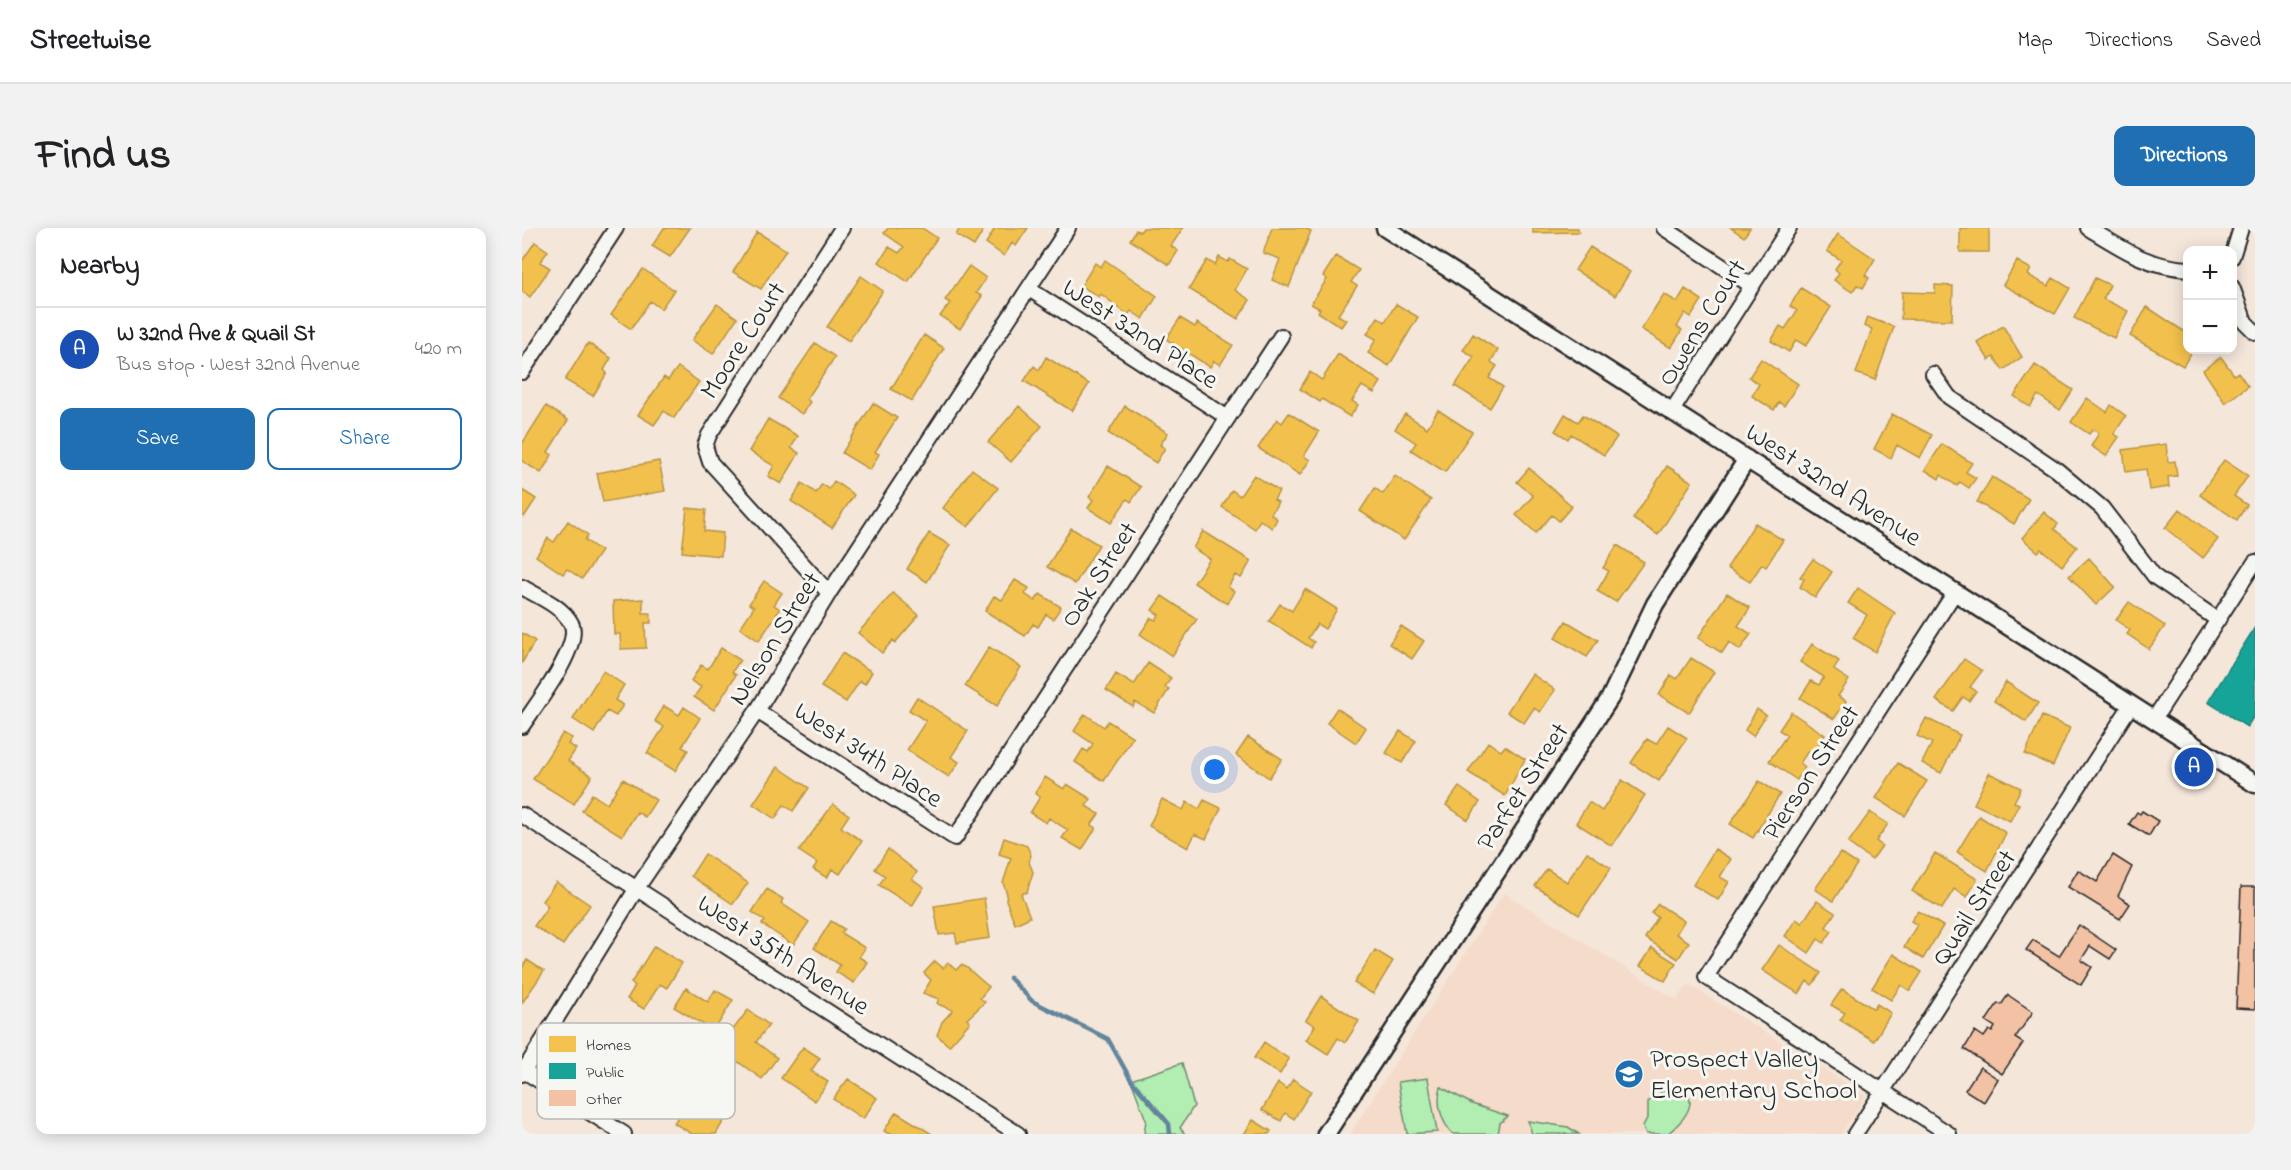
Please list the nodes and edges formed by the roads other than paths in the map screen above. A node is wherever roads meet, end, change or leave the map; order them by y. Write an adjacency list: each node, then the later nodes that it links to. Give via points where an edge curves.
1 (616, 228): 16 (street)
2 (843, 228): 24 (street, Moore Court, via 709,435 705,447 710,462 724,479)
3 (1068, 228): 12 (street, Nelson Street)
4 (1385, 228): 18 (street, West 32nd Avenue)
5 (1664, 228): 11 (street)
6 (1789, 228): 11 (street, Owens Court)
7 (2088, 228): 10 (street, via 2136,258)
8 (2241, 228): 9 (street)
9 (2235, 246)
10 (2183, 268)
11 (1752, 286): 18 (street, Owens Court)
12 (1029, 289): 19 (street, West 32nd Place); 24 (street, Nelson Street)
13 (2237, 300): 14 (street, via 2245,322)
14 (2255, 332)
15 (1281, 336): 19 (street, Oak Street)
16 (522, 372)
17 (1933, 374): 25 (street, via 1949,397 2057,470 2102,508 2155,577)
18 (1672, 411): 20 (street, West 32nd Avenue)
19 (1228, 418): 32 (street, Oak Street)
20 (1747, 459): 23 (street, West 32nd Avenue); 42 (street, Parfet Street, via 1655,604 1610,698)
21 (2255, 562): 25 (street)
22 (522, 587): 29 (street, via 554,606 571,623 571,646)
23 (1955, 592): 26 (street, West 32nd Avenue); 38 (street, Pierson Street, via 1706,977)
24 (829, 593): 27 (street, Nelson Street)
25 (2218, 620): 28 (street)
26 (2132, 705): 28 (street, West 32nd Avenue); 38 (street, Quail Street)
27 (757, 711): 32 (street, West 34th Place); 33 (street, Nelson Street)
28 (2154, 719): 30 (street, West 32nd Avenue)
29 (522, 726)
30 (2255, 784)
31 (522, 815): 33 (street, West 35th Avenue)
32 (955, 838)
33 (637, 888): 34 (street, Nelson Street); 41 (street, West 35th Avenue)
34 (553, 1023)
35 (537, 1049): 36 (street, Nelson Street)
36 (523, 1072): 37 (street)
37 (537, 1081)
38 (1883, 1091): 43 (street, Quail Street); 44 (street)
39 (600, 1119): 40 (street)
40 (624, 1134)
41 (1018, 1134)
42 (1326, 1134)
43 (1855, 1134)
44 (1949, 1134)

